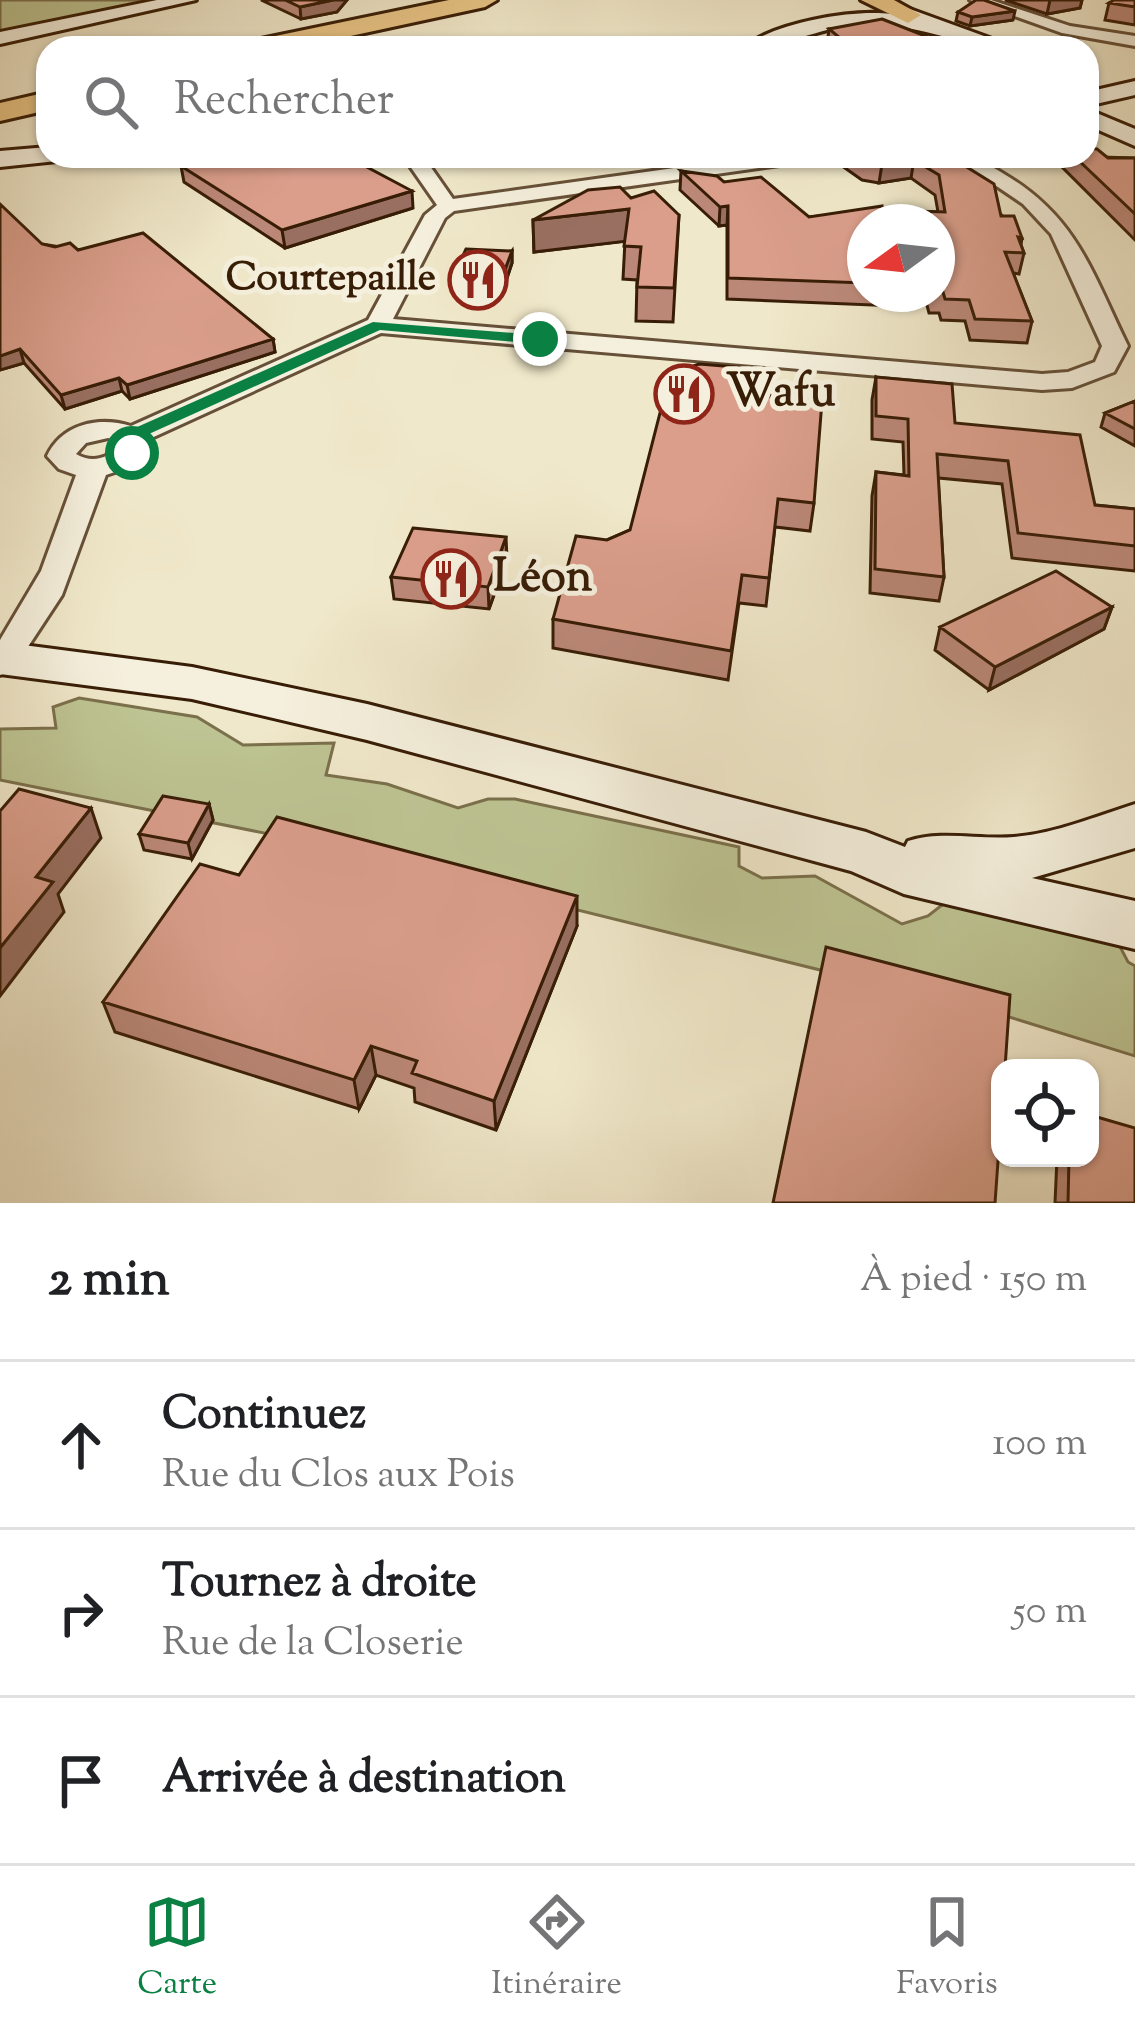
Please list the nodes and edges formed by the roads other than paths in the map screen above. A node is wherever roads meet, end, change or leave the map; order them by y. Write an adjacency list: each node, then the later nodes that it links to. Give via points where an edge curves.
1 (186, 0): 13 (main road)
2 (485, 0): 8 (highway)
3 (523, 0): 9 (highway)
4 (856, 0): 7 (main road)
5 (873, 0): 7 (highway)
6 (976, 0): 14 (street, via 1067,30)
7 (918, 21): 10 (main road, via 851,17); 11 (main road); 12 (main road)
8 (313, 36)
9 (354, 36)
10 (786, 36)
11 (957, 36)
12 (967, 36)
13 (0, 38)
14 (1135, 41)
15 (1135, 87): 16 (main road)
16 (1099, 92)
17 (36, 94): 18 (highway)
18 (0, 102)
19 (36, 104): 20 (highway)
20 (0, 112)
21 (36, 117): 22 (highway)
22 (0, 123)
23 (36, 156): 24 (main road)
24 (0, 158)
25 (421, 168): 28 (street)
26 (716, 168): 28 (street)
27 (981, 168): 29 (street, via 1030,200 1067,239 1115,346 1106,367 1042,382)
28 (448, 206): 29 (street)
29 (378, 325): 30 (street, via 132,436 94,431 66,444 64,461 93,468 66,558 28,630)
30 (1, 660): 32 (main road, via 192,683 346,717)
31 (1135, 825): 32 (main road, via 1053,855 999,861)
32 (866, 854): 33 (main road, via 904,872)
33 (1135, 925)

